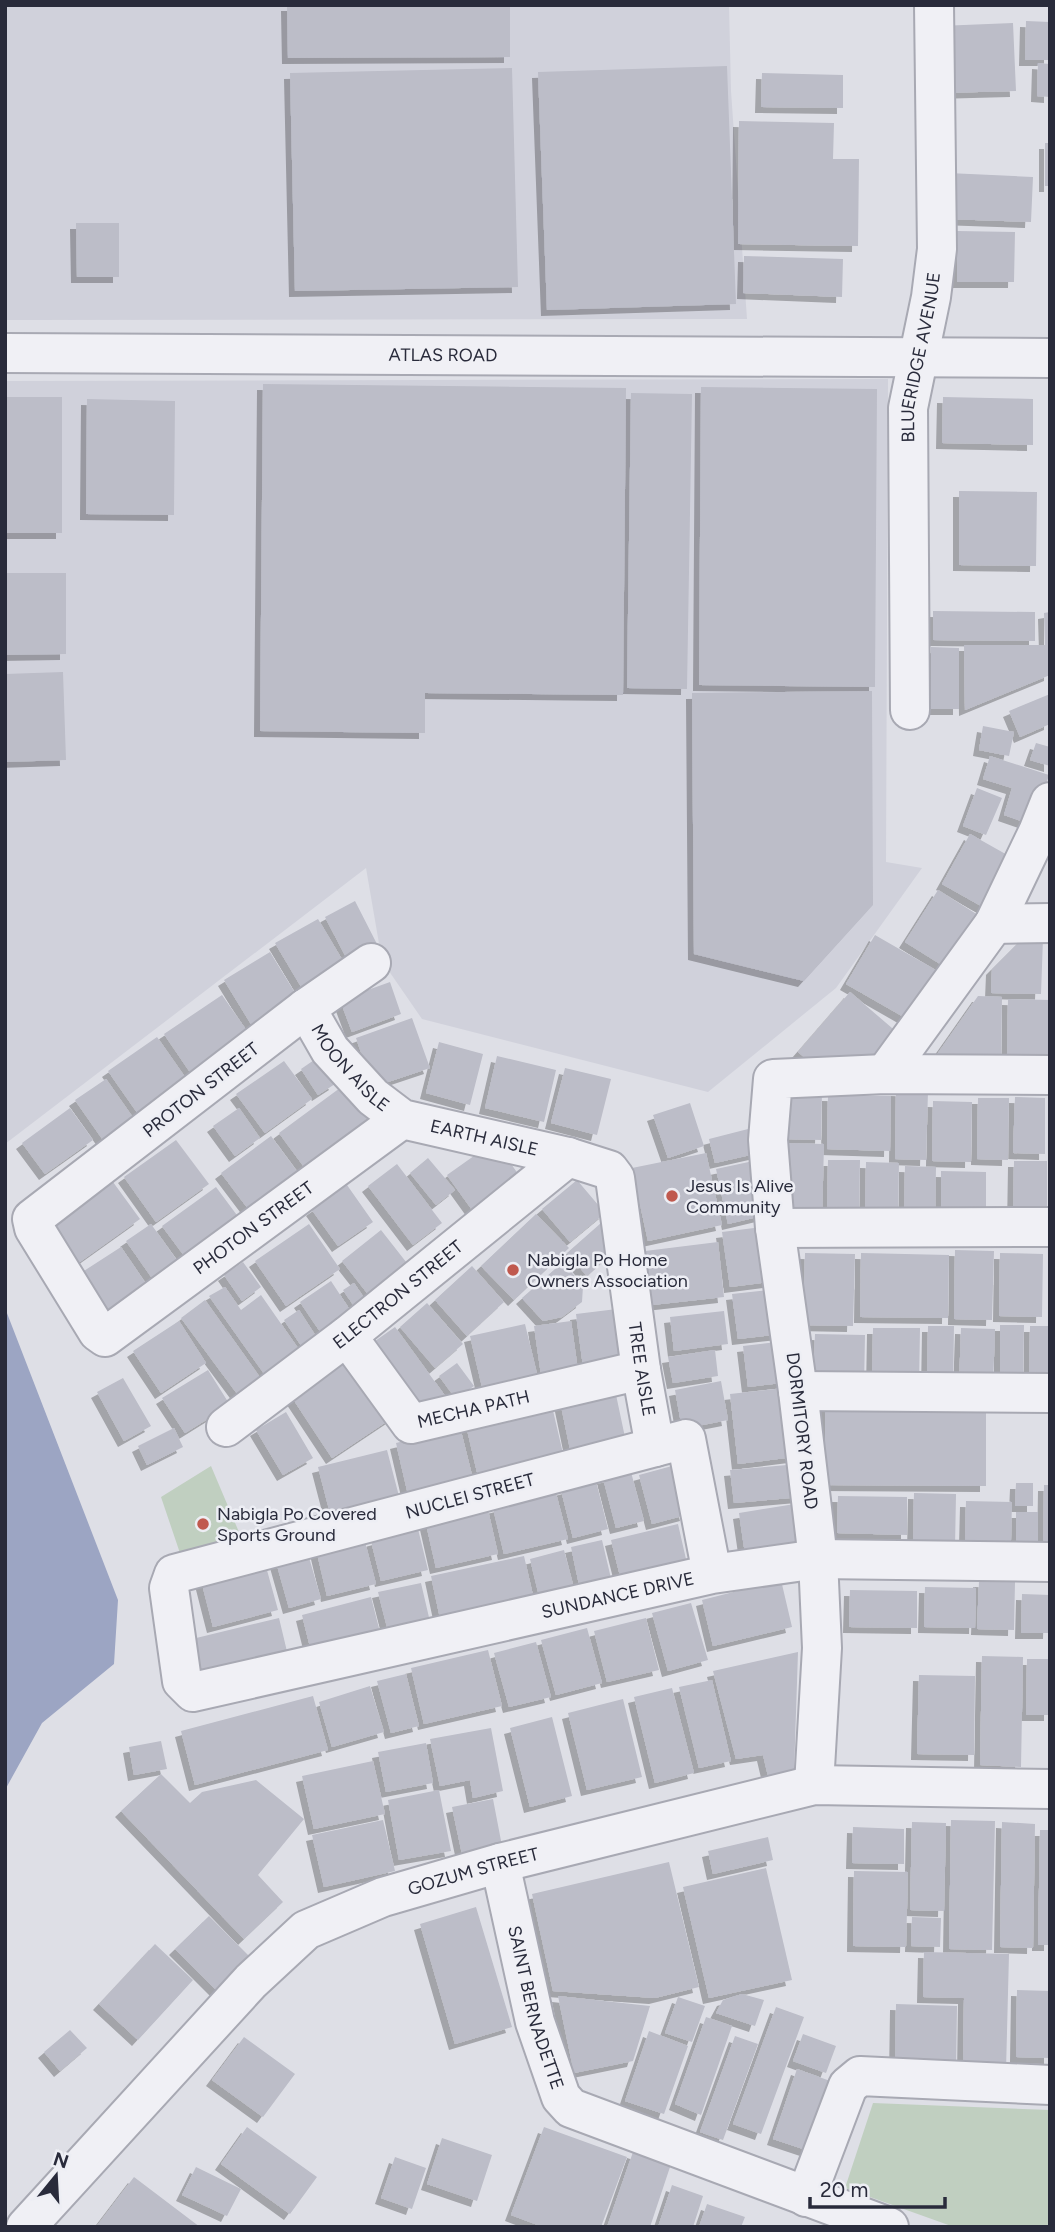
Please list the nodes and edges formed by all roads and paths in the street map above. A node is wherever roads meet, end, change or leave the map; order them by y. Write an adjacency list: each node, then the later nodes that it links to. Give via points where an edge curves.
1 (934, 5): 3 (street, BLUERIDGE AVENUE, via 937,249)
2 (5, 354): 3 (street, ATLAS ROAD)
3 (917, 356): 4 (street, ATLAS ROAD); 5 (street, BLUERIDGE AVENUE, via 908,408)
4 (1050, 358)
5 (910, 710)
6 (1050, 802): 8 (street)
7 (1050, 923): 8 (street)
8 (994, 924): 11 (street)
9 (371, 963): 10 (street, PROTON STREET)
10 (306, 1008): 13 (street, MOON AISLE, via 330,1050 373,1097); 18 (street, PROTON STREET, via 33,1219 34,1228)
11 (886, 1074): 12 (street); 16 (street, DORMITORY ROAD, via 773,1079 768,1140)
12 (1050, 1075)
13 (402, 1119): 14 (street, EARTH AISLE); 18 (street, PHOTON STREET)
14 (568, 1157): 17 (street, ELECTRON STREET); 19 (street, TREE AISLE, via 609,1170 615,1178)
15 (1050, 1227): 16 (street)
16 (775, 1228): 20 (street, DORMITORY ROAD)
17 (347, 1336): 19 (street, MECHA PATH, via 411,1424); 22 (street, ELECTRON STREET)
18 (105, 1337)
19 (641, 1370): 23 (street, TREE AISLE)
20 (798, 1391): 21 (street); 24 (street, DORMITORY ROAD)
21 (1050, 1393)
22 (226, 1427)
23 (670, 1443): 26 (street, TREE AISLE); 27 (street, NUCLEI STREET, via 174,1574 169,1588 182,1681)
24 (818, 1559): 25 (street, SUNDANCE DRIVE); 26 (street, SUNDANCE DRIVE); 28 (street, DORMITORY ROAD, via 822,1647)
25 (1050, 1562)
26 (712, 1574): 27 (street, SUNDANCE DRIVE)
27 (193, 1692)
28 (814, 1785): 29 (street, GOZUM STREET); 30 (street, GOZUM STREET)
29 (1050, 1789)
30 (500, 1863): 32 (street, SAINT BERNADETTE, via 535,2022 561,2097 571,2108); 33 (street, GOZUM STREET, via 383,1897 306,1930 251,1981)
31 (1050, 2085): 32 (street, via 860,2076 848,2086)
32 (806, 2197): 34 (street, SAINT BERNADETTE)
33 (26, 2227)
34 (889, 2227)

